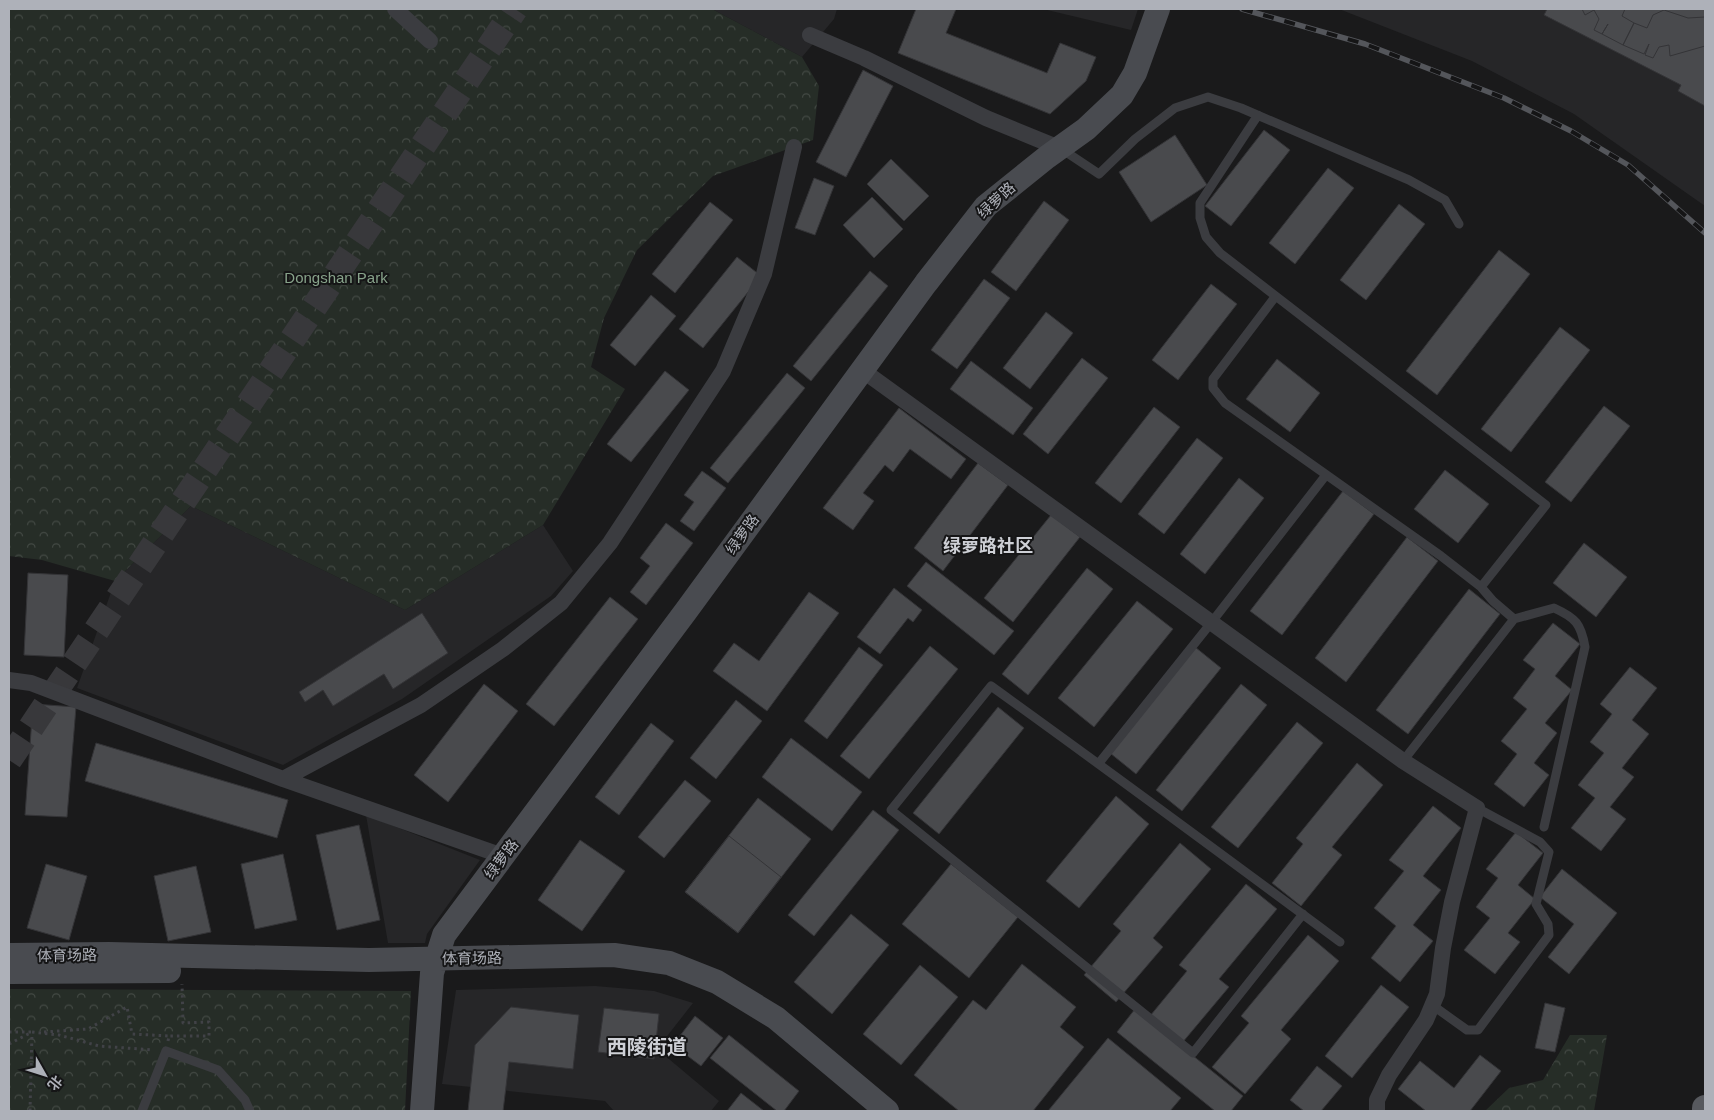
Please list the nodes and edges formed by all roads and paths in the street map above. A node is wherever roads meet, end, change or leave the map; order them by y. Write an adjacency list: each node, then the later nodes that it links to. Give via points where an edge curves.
1 (395, 9): 4 (street)
2 (1158, 9): 7 (main road, 绿萝路, via 1135,74 1122,95)
3 (810, 35): 7 (street, via 986,118)
4 (430, 41)
5 (1258, 115): 7 (lane, via 1208,97 1175,108 1134,139 1098,174); 8 (lane, via 1409,180 1445,200); 9 (lane, via 1200,203 1200,218 1206,237 1220,253)
6 (794, 147): 18 (street, via 764,274 723,371 598,558 561,603 503,649 421,705)
7 (1060, 148): 10 (main road, 绿萝路, via 986,206)
8 (1459, 224)
9 (1275, 296): 11 (lane, via 1213,379 1213,388 1225,403); 12 (lane, via 1546,505)
10 (862, 370): 14 (street); 21 (main road, 绿萝路)
11 (1326, 475): 12 (lane); 14 (lane)
12 (1482, 587): 13 (lane)
13 (1514, 619): 16 (lane); 20 (lane, via 1554,608 1568,614 1582,628 1585,647)
14 (1211, 623): 16 (street); 17 (lane)
15 (9, 680): 18 (street, via 32,683)
16 (1403, 761): 19 (street)
17 (1098, 764): 22 (lane); 22 (lane, via 991,686 891,810 1193,1053)
18 (283, 779): 21 (street)
19 (1477, 808): 28 (street, via 1452,902 1437,994); 28 (lane, via 1540,842 1549,852 1536,904 1548,924 1549,935 1478,1030 1467,1030)
20 (1544, 827)
21 (503, 856): 25 (main road, 绿萝路, via 444,935)
22 (1304, 914): 23 (lane)
23 (1340, 942)
24 (9, 955): 25 (main road, 体育场路, via 369,960)
25 (434, 966): 26 (main road, 体育场路); 37 (main road, 绿萝路); 38 (main road, 体育场路, via 613,969 664,976 712,993 766,1026); 39 (main road, 体育场路, via 614,955 669,963 717,982 776,1018)
26 (182, 970): 27 (main road, 体育场路); 31 (path, via 183,1023 209,1022 209,1036)
27 (9, 972)
28 (1432, 1005): 40 (street, via 1377,1100)
29 (9, 1032): 30 (path)
30 (32, 1032): 31 (path, via 88,1029 127,1006 132,1034); 32 (path); 33 (path, via 59,1035 99,1046); 34 (path)
31 (169, 1036): 33 (path)
32 (9, 1044)
33 (166, 1052): 35 (lane); 36 (lane, via 218,1070 245,1100)
34 (30, 1111)
35 (142, 1111)
36 (250, 1111)
37 (422, 1111)
38 (868, 1111)
39 (887, 1111)
40 (1377, 1111)

